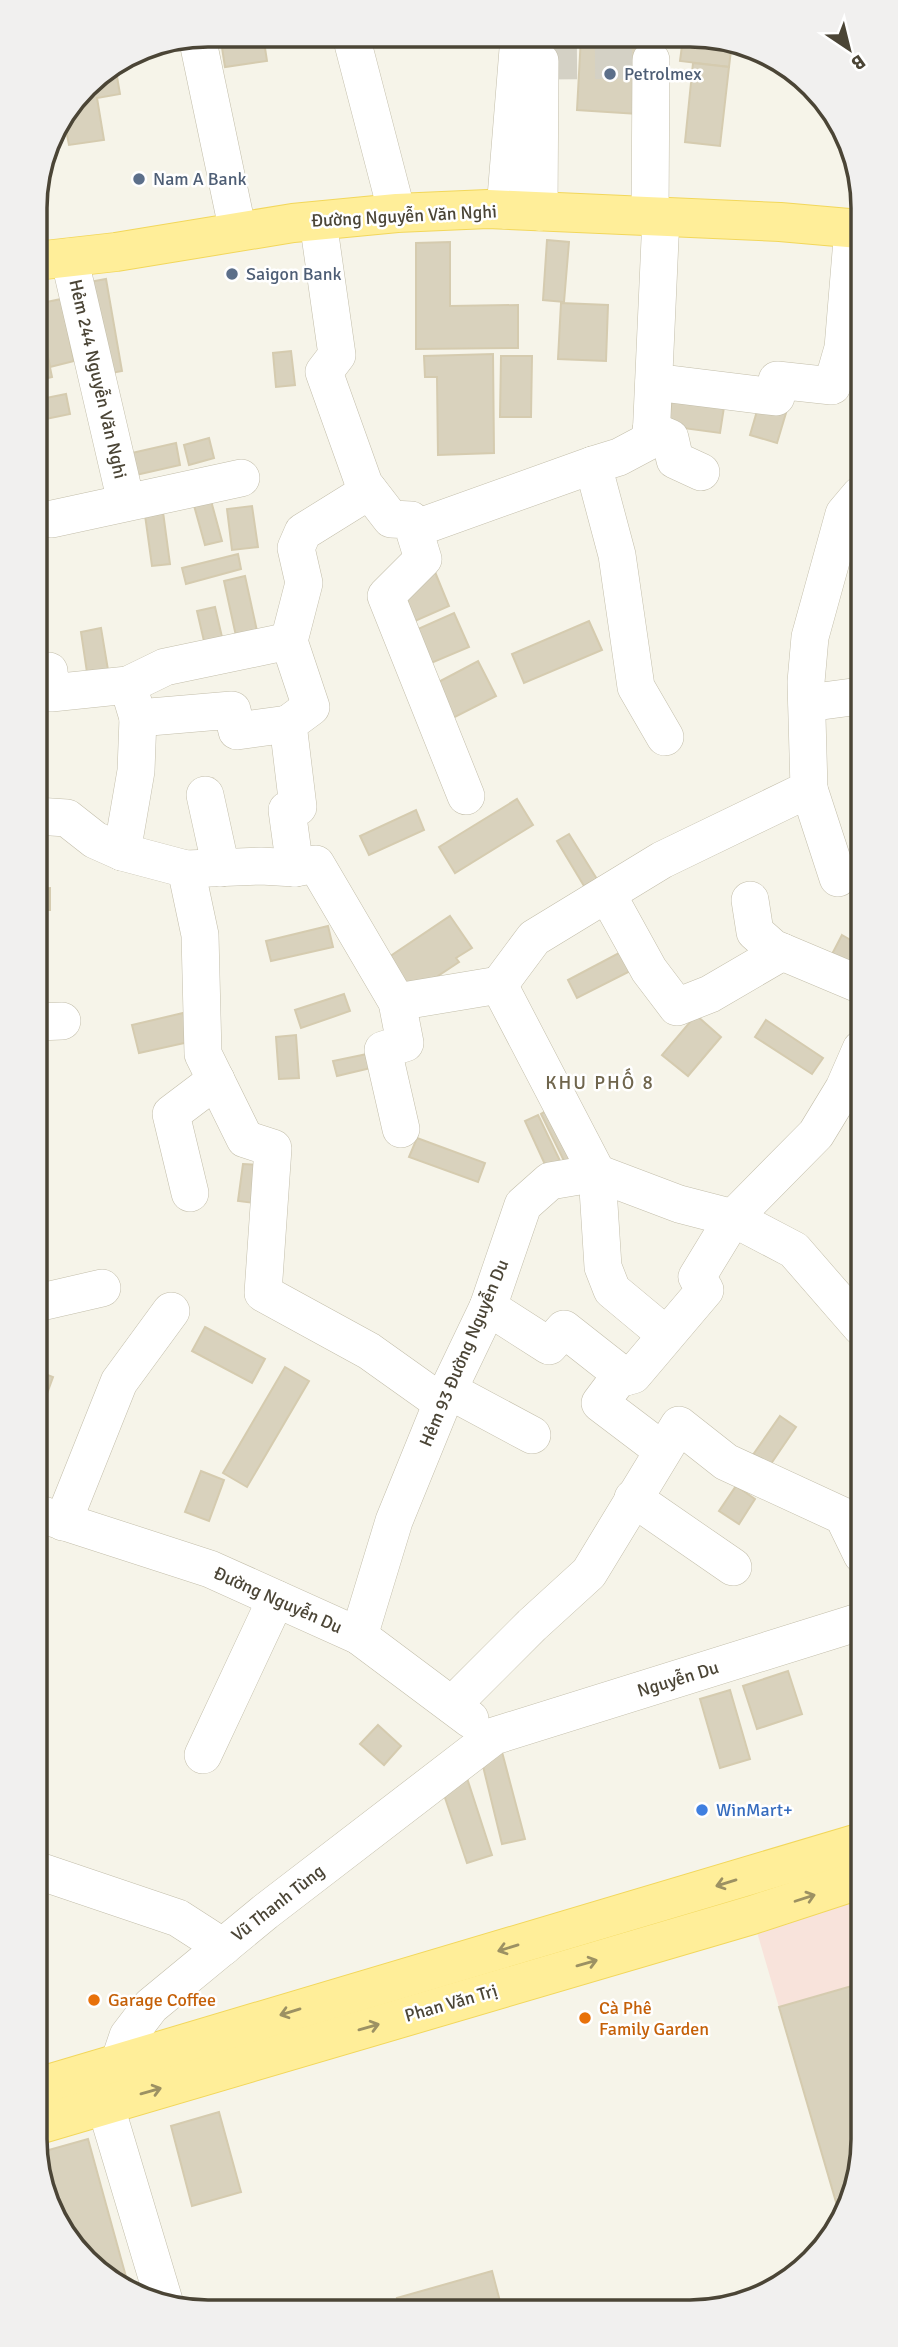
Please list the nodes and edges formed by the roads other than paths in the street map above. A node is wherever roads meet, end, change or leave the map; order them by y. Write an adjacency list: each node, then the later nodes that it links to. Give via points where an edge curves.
1 (354, 47): 6 (street)
2 (199, 48): 10 (street)
3 (529, 49): 5 (street)
4 (651, 60): 7 (street)
5 (522, 211): 6 (main road, Đường Nguyễn Văn Nghi); 7 (main road, Đường Nguyễn Văn Nghi)
6 (397, 213): 8 (main road, Đường Nguyễn Văn Nghi)
7 (656, 217): 9 (main road, Đường Nguyễn Văn Nghi); 13 (street)
8 (318, 221): 10 (main road, Đường Nguyễn Văn Nghi); 18 (street, via 338,355 324,372)
9 (851, 229)
10 (239, 232): 11 (main road, Đường Nguyễn Văn Nghi)
11 (52, 259): 19 (street, Hẻm 244 Nguyễn Văn Nghi)
12 (851, 279): 13 (street, via 844,348 832,386 777,380 776,397)
13 (654, 382): 14 (street)
14 (651, 430): 15 (street, via 651,440); 16 (street, via 670,438 675,460)
15 (593, 465): 22 (street); 29 (street, via 617,555 636,687)
16 (701, 472)
17 (241, 478): 19 (street, Hẻm 244 Nguyễn Văn Nghi)
18 (369, 491): 22 (street, via 391,519 411,520); 23 (street, via 303,532 296,548 304,583)
19 (126, 502): 21 (street, Hẻm 244 Nguyễn Văn Nghi)
20 (851, 506): 27 (street, via 844,514 810,637)
21 (52, 519)
22 (414, 529): 32 (street, via 424,559 386,596)
23 (289, 641): 26 (street, via 165,667); 28 (street, via 311,707)
24 (48, 671): 26 (street, via 51,693)
25 (851, 697): 27 (street)
26 (133, 702): 28 (street, via 232,710 237,731); 34 (street, via 136,771)
27 (807, 703): 30 (street)
28 (288, 724): 35 (street, via 298,807 287,810)
29 (666, 737)
30 (809, 789): 37 (street); 38 (street, via 662,860)
31 (205, 795): 36 (street)
32 (466, 796)
33 (48, 817): 34 (street, via 67,818)
34 (122, 852): 36 (street)
35 (295, 868): 36 (street); 43 (street, via 316,864)
36 (204, 869): 44 (street, via 200,935 203,1054)
37 (838, 878)
38 (607, 894): 40 (street, via 649,970 677,1007 710,994); 42 (street, via 534,938)
39 (750, 900): 40 (street, via 755,932)
40 (782, 952): 41 (street)
41 (851, 981)
42 (499, 985): 43 (street); 47 (street)
43 (397, 1002): 46 (street, via 405,1044 383,1050)
44 (216, 1080): 48 (street, via 170,1114); 57 (street, via 245,1139 273,1148 263,1293)
45 (851, 1100): 49 (street)
46 (401, 1129)
47 (597, 1173): 49 (street, via 679,1204); 52 (street, Hẻm 93 Đường Nguyễn Du, via 550,1181 523,1205); 55 (street, via 603,1267 612,1290)
48 (190, 1193)
49 (733, 1218): 54 (street, via 794,1250); 55 (street, via 697,1277 705,1290)
50 (102, 1287): 51 (street)
51 (47, 1300)
52 (488, 1307): 56 (street, via 549,1346 564,1329); 57 (street, Hẻm 93 Đường Nguyễn Du)
53 (171, 1311): 61 (street, via 119,1382)
54 (850, 1315)
55 (666, 1335): 56 (street, via 633,1374)
56 (625, 1377): 59 (street, via 618,1379 600,1403)
57 (445, 1397): 58 (street); 66 (street, Hẻm 93 Đường Nguyễn Du, via 394,1521)
58 (532, 1435)
59 (671, 1438): 60 (street); 62 (street, via 843,1516)
60 (633, 1498): 63 (street); 67 (street, via 589,1573)
61 (50, 1518): 64 (street, Đường Nguyễn Du, via 210,1569)
62 (850, 1531)
63 (733, 1567)
64 (276, 1599): 66 (street, Đường Nguyễn Du); 69 (street)
65 (850, 1625): 68 (street, Nguyễn Du)
66 (359, 1636): 67 (street, Đường Nguyễn Du)
67 (452, 1705): 68 (street, Đường Nguyễn Du)
68 (494, 1736): 73 (street, Vũ Thanh Tùng)
69 (203, 1755)
70 (850, 1862): 74 (main road, Phan Văn Trị, one-way to 74)
71 (850, 1864): 76 (main road, Phan Văn Trị, one-way to 71, via 739,1919)
72 (47, 1874): 73 (street, via 178,1918)
73 (223, 1947): 74 (street, Vũ Thanh Tùng, via 151,2006 128,2036)
74 (117, 2064): 75 (main road, Phan Văn Trị); 76 (street, Vũ Thanh Tùng)
75 (47, 2084)
76 (105, 2104): 77 (main road, Phan Văn Trị); 78 (street)
77 (47, 2122)
78 (162, 2293)

